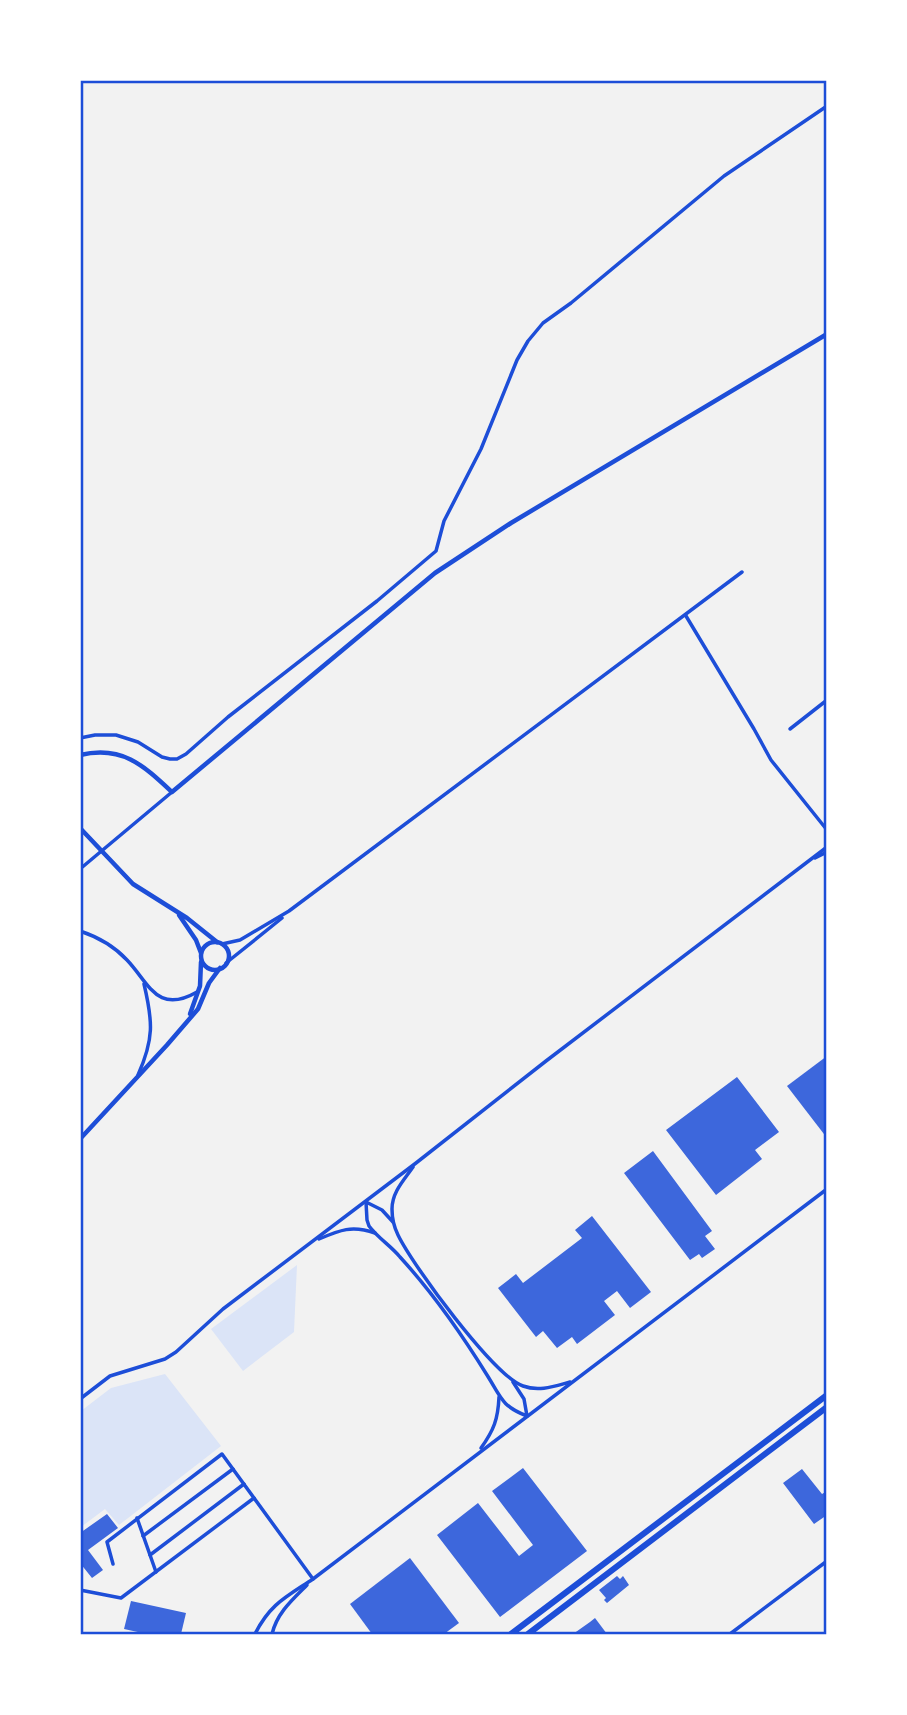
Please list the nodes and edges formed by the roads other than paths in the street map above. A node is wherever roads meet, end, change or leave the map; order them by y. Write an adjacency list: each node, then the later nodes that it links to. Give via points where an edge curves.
1 (827, 106): 7 (street, via 724,176 528,341 444,521 436,551 177,759 162,757 116,735)
2 (827, 334): 9 (street, via 455,559)
3 (742, 572): 4 (street)
4 (685, 615): 11 (street, via 771,760); 14 (street)
5 (827, 700): 6 (street)
6 (790, 729)
7 (80, 738)
8 (80, 755): 9 (street, via 123,755)
9 (172, 792): 13 (street)
10 (80, 828): 15 (street, via 140,889)
11 (827, 830)
12 (827, 850): 26 (street)
13 (80, 869)
14 (289, 911): 17 (street, via 240,940); 19 (street)
15 (177, 912): 17 (street); 18 (street)
16 (80, 931): 21 (street, via 116,949)
17 (220, 943): 18 (street, via 207,944); 19 (street, via 228,952)
18 (201, 955): 20 (street, via 208,968); 22 (street)
19 (226, 963): 20 (street)
20 (220, 968): 23 (street)
21 (144, 982): 22 (street, via 162,998 175,1000); 24 (street, via 152,1027)
22 (199, 991): 23 (street)
23 (186, 1023): 24 (street)
24 (137, 1078): 25 (street)
25 (80, 1139)
26 (416, 1163): 28 (street); 29 (street, via 397,1189)
27 (826, 1190): 32 (street)
28 (366, 1202): 29 (street); 30 (street, via 367,1220); 31 (street)
29 (393, 1222): 33 (street, via 440,1297)
30 (375, 1233): 31 (street, via 350,1228); 34 (street, via 436,1300)
31 (314, 1241): 36 (street, via 223,1309 176,1352 110,1376)
32 (572, 1381): 33 (street, via 540,1389); 38 (street)
33 (513, 1382): 38 (street, via 524,1399)
34 (499, 1395): 38 (street, via 510,1408); 39 (street, via 495,1424)
35 (827, 1395): 53 (main road)
36 (80, 1399)
37 (827, 1407): 54 (main road)
38 (527, 1416): 39 (street)
39 (478, 1453): 49 (street)
40 (233, 1469): 41 (street); 43 (street, via 222,1454); 44 (street)
41 (244, 1484): 42 (street); 45 (street)
42 (254, 1498): 48 (street); 49 (street)
43 (137, 1518): 44 (street); 47 (street, via 107,1542)
44 (143, 1536): 45 (street)
45 (150, 1555): 48 (street)
46 (827, 1561): 55 (street)
47 (113, 1564)
48 (156, 1572): 50 (street, via 121,1598)
49 (313, 1579): 51 (street, via 278,1602); 52 (street, via 282,1612)
50 (80, 1590)
51 (255, 1634)
52 (272, 1634)
53 (511, 1634)
54 (528, 1634)
55 (730, 1634)

